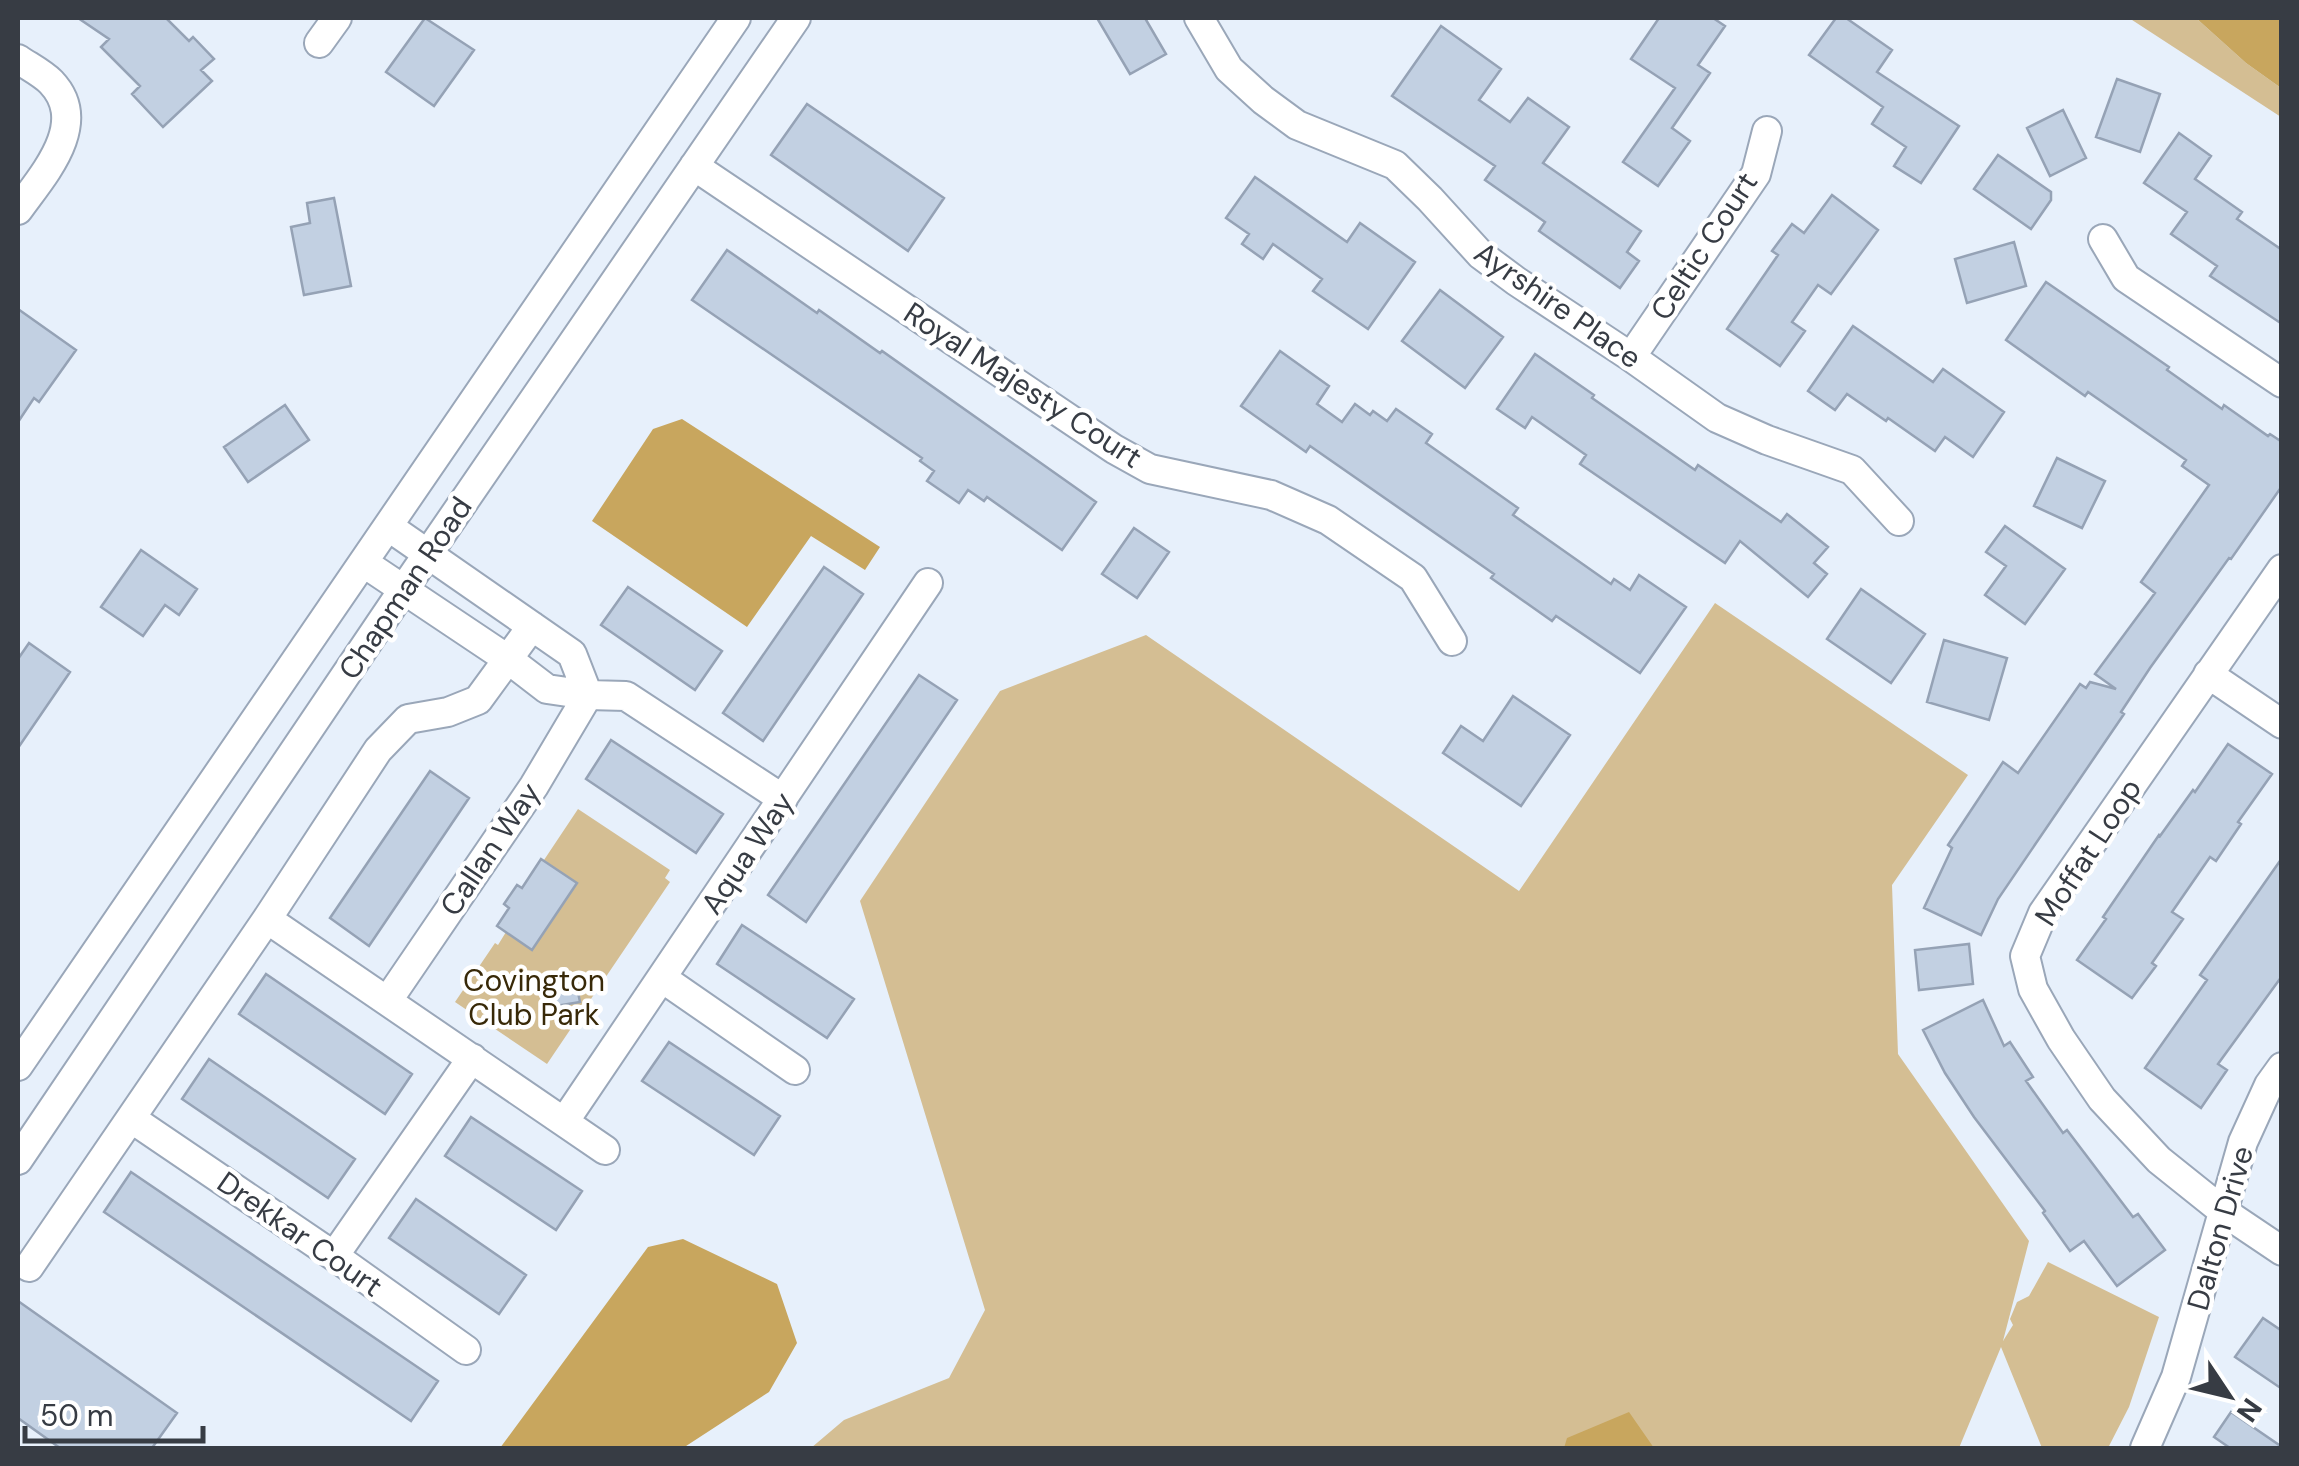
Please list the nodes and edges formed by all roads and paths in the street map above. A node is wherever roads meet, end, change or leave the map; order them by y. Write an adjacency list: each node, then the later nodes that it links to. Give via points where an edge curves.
1 (337, 18): 5 (street)
2 (736, 18): 14 (street, Chapman Road)
3 (796, 18): 8 (street, Chapman Road)
4 (1199, 18): 11 (street, Ayrshire Place, via 1229,69 1263,100 1298,125 1394,165 1481,255)
5 (318, 43)
6 (18, 58): 9 (street, via 51,82 66,126 60,148)
7 (1766, 132): 11 (street, Celtic Court, via 1756,174)
8 (694, 166): 15 (street, Chapman Road); 21 (street, Royal Majesty Court, via 1114,449 1150,469 1271,495 1328,520 1414,578)
9 (18, 210)
10 (2103, 239): 12 (street, via 2126,278)
11 (1631, 356): 13 (street, Ayrshire Place, via 1717,418 1852,470)
12 (2282, 384)
13 (1900, 521)
14 (388, 527): 15 (street); 16 (street, Chapman Road)
15 (428, 554): 19 (street, Chapman Road); 20 (street)
16 (364, 563): 19 (street); 31 (street, Chapman Road)
17 (2282, 569): 23 (street, Moffat Loop)
18 (928, 583): 26 (street, Aqua Way)
19 (403, 590): 22 (street); 37 (street, Chapman Road)
20 (532, 626): 22 (street); 24 (street, via 572,654)
21 (1452, 641)
22 (509, 660): 24 (street, via 547,689); 27 (street, via 478,700 408,719 378,750)
23 (2208, 674): 25 (street); 38 (street, Moffat Loop, via 2043,914 2025,956 2060,1039 2102,1098 2159,1160)
24 (588, 696): 26 (street, via 626,696); 29 (street, Callan Way)
25 (2282, 724)
26 (783, 799): 28 (street, Aqua Way)
27 (267, 918): 29 (street); 34 (street)
28 (662, 978): 33 (street); 35 (street, Aqua Way)
29 (388, 1000): 30 (street)
30 (472, 1058): 35 (street); 40 (street)
31 (18, 1066)
32 (2282, 1066): 38 (street, Dalton Drive, via 2243,1142)
33 (795, 1070)
34 (132, 1119): 40 (street, Drekkar Court); 41 (street)
35 (564, 1122): 36 (street)
36 (606, 1150)
37 (18, 1160)
38 (2224, 1212): 39 (street, Moffat Loop); 43 (street, Dalton Drive, via 2176,1376)
39 (2282, 1251)
40 (334, 1256): 42 (street, Drekkar Court)
41 (29, 1267)
42 (466, 1350)
43 (2145, 1448)

